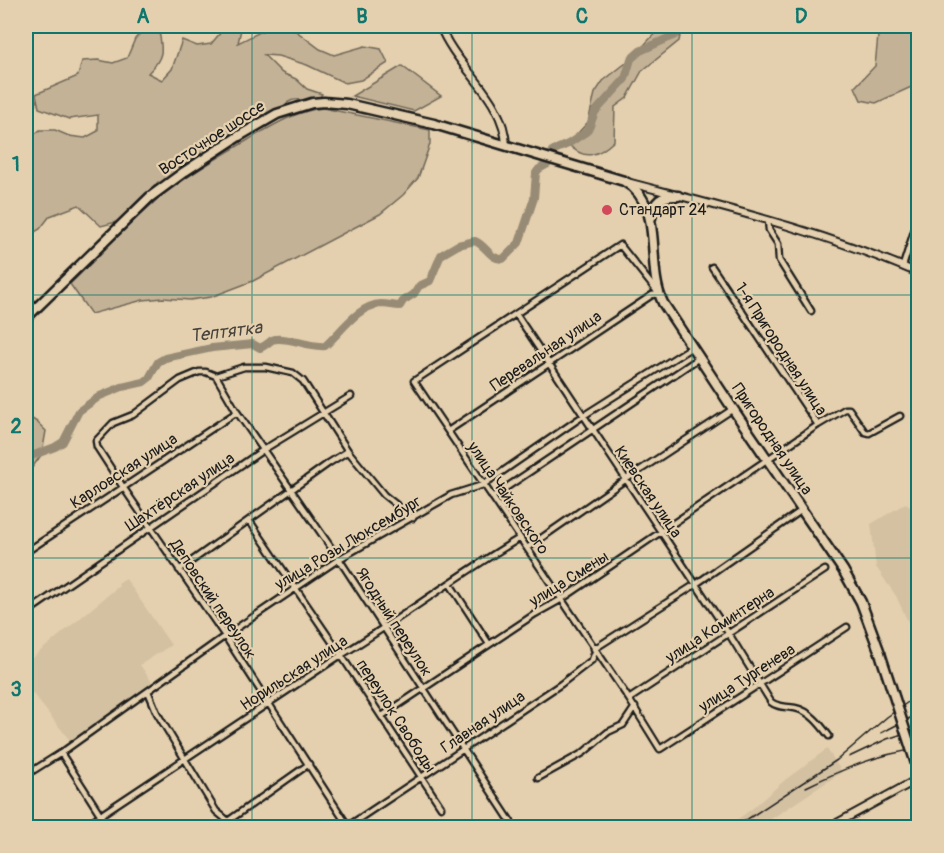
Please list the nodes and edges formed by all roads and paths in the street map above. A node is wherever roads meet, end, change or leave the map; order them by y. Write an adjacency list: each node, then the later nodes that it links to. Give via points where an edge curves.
1 (440, 26): 2 (street, via 450,48 500,114)
2 (506, 146): 3 (highway, Восточное шоссе); 14 (highway, Восточное шоссе, via 347,104 324,102 277,114 150,197)
3 (626, 182): 4 (street); 7 (highway, Пригородная улица, via 642,197)
4 (678, 196): 6 (street); 7 (highway, via 662,197 656,202)
5 (918, 219): 8 (street)
6 (768, 220): 8 (street); 12 (street, via 780,260)
7 (651, 222): 11 (highway, Пригородная улица)
8 (903, 266): 10 (street)
9 (712, 267): 25 (street, 1-я Пригородная улица)
10 (918, 273)
11 (659, 294): 13 (street, via 620,244); 15 (highway, Пригородная улица); 17 (street, Перевальная улица)
12 (811, 311)
13 (516, 314): 17 (street, Киевская улица); 26 (street, улица Чайковского, via 414,381)
14 (26, 318)
15 (692, 347): 16 (highway, Пригородная улица); 23 (street, улица Розы Люксембург)
16 (699, 358): 20 (highway, Пригородная улица); 27 (street)
17 (548, 363): 23 (street, Киевская улица); 26 (street, Перевальная улица)
18 (216, 376): 21 (street, Ягодный переулок); 22 (street, via 244,367 293,372); 33 (street, Деповский переулок, via 200,372 180,380 133,415 113,423 98,438 98,447)
19 (351, 396): 22 (street, Шахтёрская улица)
20 (733, 409): 30 (highway, Пригородная улица); 31 (street)
21 (237, 412): 28 (street, Ягодный переулок); 33 (street, Карловская улица)
22 (323, 412): 28 (street, Шахтёрская улица); 29 (street)
23 (583, 416): 27 (street, Киевская улица); 32 (street, улица Розы Люксембург)
24 (900, 416): 25 (street, via 869,433 849,409)
25 (818, 425): 30 (street, 1-я Пригородная улица)
26 (448, 431): 32 (street, улица Чайковского)
27 (593, 431): 31 (street, Киевская улица); 35 (street)
28 (263, 450): 34 (street, Ягодный переулок); 39 (street, Шахтёрская улица)
29 (348, 451): 34 (street); 37 (street, via 384,495)
30 (768, 460): 36 (highway, Пригородная улица); 40 (street, улица Смены)
31 (625, 480): 40 (street, Киевская улица); 42 (street)
32 (483, 485): 35 (street, улица Чайковского); 37 (street, улица Розы Люксембург, via 451,495)
33 (123, 487): 39 (street, Деповский переулок); 43 (street, Карловская улица)
34 (291, 490): 38 (street); 44 (street, Ягодный переулок)
35 (492, 497): 41 (street, улица Чайковского)
36 (802, 510): 48 (street, Главная улица); 73 (highway, Пригородная улица, bridge, via 861,602)
37 (413, 518): 44 (street, улица Розы Люксембург)
38 (249, 520): 45 (street); 49 (street, переулок Свободы)
39 (150, 527): 45 (street, Деповский переулок); 51 (street, Шахтёрская улица)
40 (661, 533): 48 (street, Киевская улица); 50 (street, улица Смены)
41 (520, 538): 42 (street, улица Чайковского); 47 (street, Норильская улица)
42 (527, 548): 50 (street, улица Чайковского)
43 (26, 552)
44 (339, 559): 49 (street, улица Розы Люксембург); 53 (street, Ягодный переулок)
45 (179, 570): 55 (street, Деповский переулок)
46 (825, 570): 54 (street, улица Коминтерна)
47 (450, 584): 53 (street, Норильская улица); 56 (street)
48 (696, 584): 54 (street, Киевская улица); 57 (street, Главная улица)
49 (295, 588): 55 (street, улица Розы Люксембург); 58 (street, переулок Свободы)
50 (562, 599): 56 (street, улица Смены); 57 (street, улица Чайковского)
51 (26, 613)
52 (847, 627): 59 (street, улица Тургенева)
53 (384, 630): 58 (street, Норильская улица); 60 (street, Ягодный переулок)
54 (729, 634): 59 (street, Киевская улица); 62 (street, улица Коминтерна)
55 (225, 636): 61 (street, улица Розы Люксембург); 63 (street, Деповский переулок)
56 (489, 644): 60 (street, улица Смены)
57 (595, 650): 62 (street, улица Чайковского); 68 (street, Главная улица, via 592,660 578,671)
58 (341, 655): 63 (street, Норильская улица); 65 (street, переулок Свободы)
59 (760, 683): 66 (street, Киевская улица, via 773,705 803,711); 67 (street, улица Тургенева)
60 (422, 689): 65 (street, улица Смены); 68 (street, Ягодный переулок)
61 (148, 691): 69 (street, улица Розы Люксембург); 70 (street)
62 (629, 699): 64 (street, улица Чайковского)
63 (269, 704): 70 (street, Норильская улица); 71 (street, Деповский переулок)
64 (635, 707): 67 (street, улица Чайковского); 76 (street, via 623,725)
65 (381, 716): 75 (street, переулок Свободы)
66 (829, 736)
67 (660, 749)
68 (463, 750): 75 (street, Главная улица); 81 (street, Ягодный переулок)
69 (61, 753): 74 (street, улица Розы Люксембург); 79 (street)
70 (185, 759): 79 (street, Норильская улица); 80 (street, via 216,811)
71 (309, 764): 80 (street); 82 (street, Деповский переулок)
72 (26, 765): 74 (street)
73 (918, 770)
74 (28, 774)
75 (422, 778): 78 (street, переулок Свободы); 82 (street, Главная улица)
76 (538, 778)
77 (918, 779): 86 (street)
78 (441, 807)
79 (100, 814): 83 (street, Норильская улица); 84 (street)
80 (228, 821): 85 (street)
81 (511, 822)
82 (347, 827)
83 (81, 828)
84 (109, 828)
85 (230, 828)
86 (828, 828)

